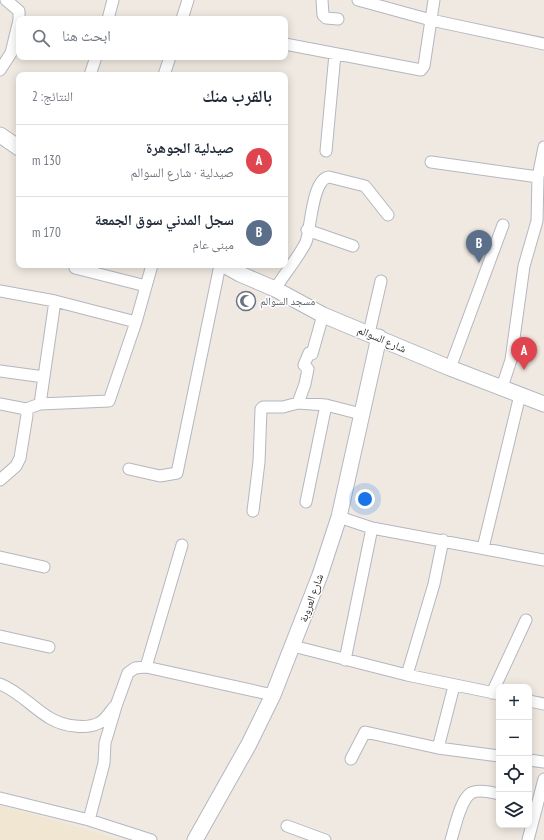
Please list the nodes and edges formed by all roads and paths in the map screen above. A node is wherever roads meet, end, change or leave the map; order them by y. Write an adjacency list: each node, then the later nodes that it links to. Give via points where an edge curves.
1 (6, 0): 7 (street, via 19,11)
2 (113, 0): 8 (street)
3 (188, 0): 9 (street)
4 (322, 0): 10 (street, via 323,15 326,18)
5 (358, 0): 11 (street)
6 (434, 0): 11 (street)
7 (19, 16)
8 (109, 16)
9 (183, 16)
10 (338, 19)
11 (431, 20): 13 (street); 15 (street, via 424,66 421,70)
12 (16, 34): 18 (street, via 13,49)
13 (544, 44)
14 (288, 45): 15 (street)
15 (335, 54): 24 (street)
16 (95, 60): 19 (street)
17 (169, 60): 20 (street)
18 (0, 70)
19 (91, 72)
20 (165, 72)
21 (0, 135): 22 (street)
22 (16, 146)
23 (544, 147): 26 (street)
24 (326, 151)
25 (431, 162): 26 (street)
26 (538, 177): 46 (street, via 537,222 524,266 512,353)
27 (388, 215): 29 (street, via 365,186 325,177 321,180 312,206)
28 (503, 224): 43 (street)
29 (307, 230): 30 (street); 37 (street, via 306,241)
30 (353, 246)
31 (75, 268): 36 (street)
32 (151, 268): 36 (street)
33 (219, 268): 55 (street, via 177,473 160,476)
34 (229, 268): 37 (street, شارع السوالم)
35 (381, 281): 42 (street)
36 (146, 286): 41 (street)
37 (275, 289): 40 (street, شارع السوالم)
38 (0, 291): 39 (street)
39 (55, 301): 41 (street); 45 (street)
40 (323, 314): 42 (street, شارع السوالم); 48 (street, via 312,354 309,353 304,365 308,369)
41 (136, 322): 50 (street, via 109,401)
42 (374, 335): 43 (street, شارع السوالم); 54 (street, شارع العروبة)
43 (450, 368): 46 (street, شارع السوالم)
44 (0, 371): 45 (street)
45 (44, 377): 50 (street)
46 (502, 387): 47 (street, شارع السوالم)
47 (520, 395): 51 (street, شارع السوالم); 63 (street)
48 (298, 403): 52 (street); 58 (street, via 261,409 259,462)
49 (0, 404): 53 (street)
50 (40, 404): 53 (street)
51 (544, 404)
52 (326, 405): 54 (street); 57 (street)
53 (26, 409): 56 (street, via 20,458 16,466)
54 (361, 414): 59 (street, شارع العروبة)
55 (129, 469)
56 (0, 480)
57 (306, 502)
58 (253, 511)
59 (339, 517): 60 (street); 69 (street, شارع العروبة)
60 (372, 528): 61 (street); 71 (street)
61 (443, 540): 63 (street); 73 (street, via 434,584)
62 (182, 545): 72 (street)
63 (483, 548): 65 (street)
64 (0, 557): 66 (street)
65 (544, 560)
66 (44, 567)
67 (526, 620): 76 (street)
68 (0, 636): 70 (street)
69 (293, 646): 71 (street); 77 (street, شارع العروبة)
70 (49, 647)
71 (345, 660): 73 (street)
72 (146, 667): 77 (street); 79 (street, via 136,668 128,673)
73 (407, 675): 75 (street)
74 (0, 684): 79 (street, via 12,688 51,720 66,725 85,727 100,723)
75 (454, 686): 76 (street); 81 (street)
76 (495, 693)
77 (273, 695): 93 (street, شارع العروبة, via 249,744)
78 (532, 702): 80 (street)
79 (117, 703): 90 (street, via 105,743 104,763)
80 (544, 704)
81 (438, 748): 82 (street); 83 (street, via 365,732)
82 (496, 756)
83 (351, 759)
84 (532, 760): 85 (street)
85 (544, 762)
86 (544, 779): 89 (street)
87 (496, 794): 95 (street, via 480,791 471,793 464,801)
88 (0, 798): 90 (street)
89 (537, 802): 96 (street)
90 (89, 820): 92 (street)
91 (287, 826): 94 (street)
92 (151, 840)
93 (195, 840)
94 (325, 840)
95 (451, 840)
96 (528, 840)

